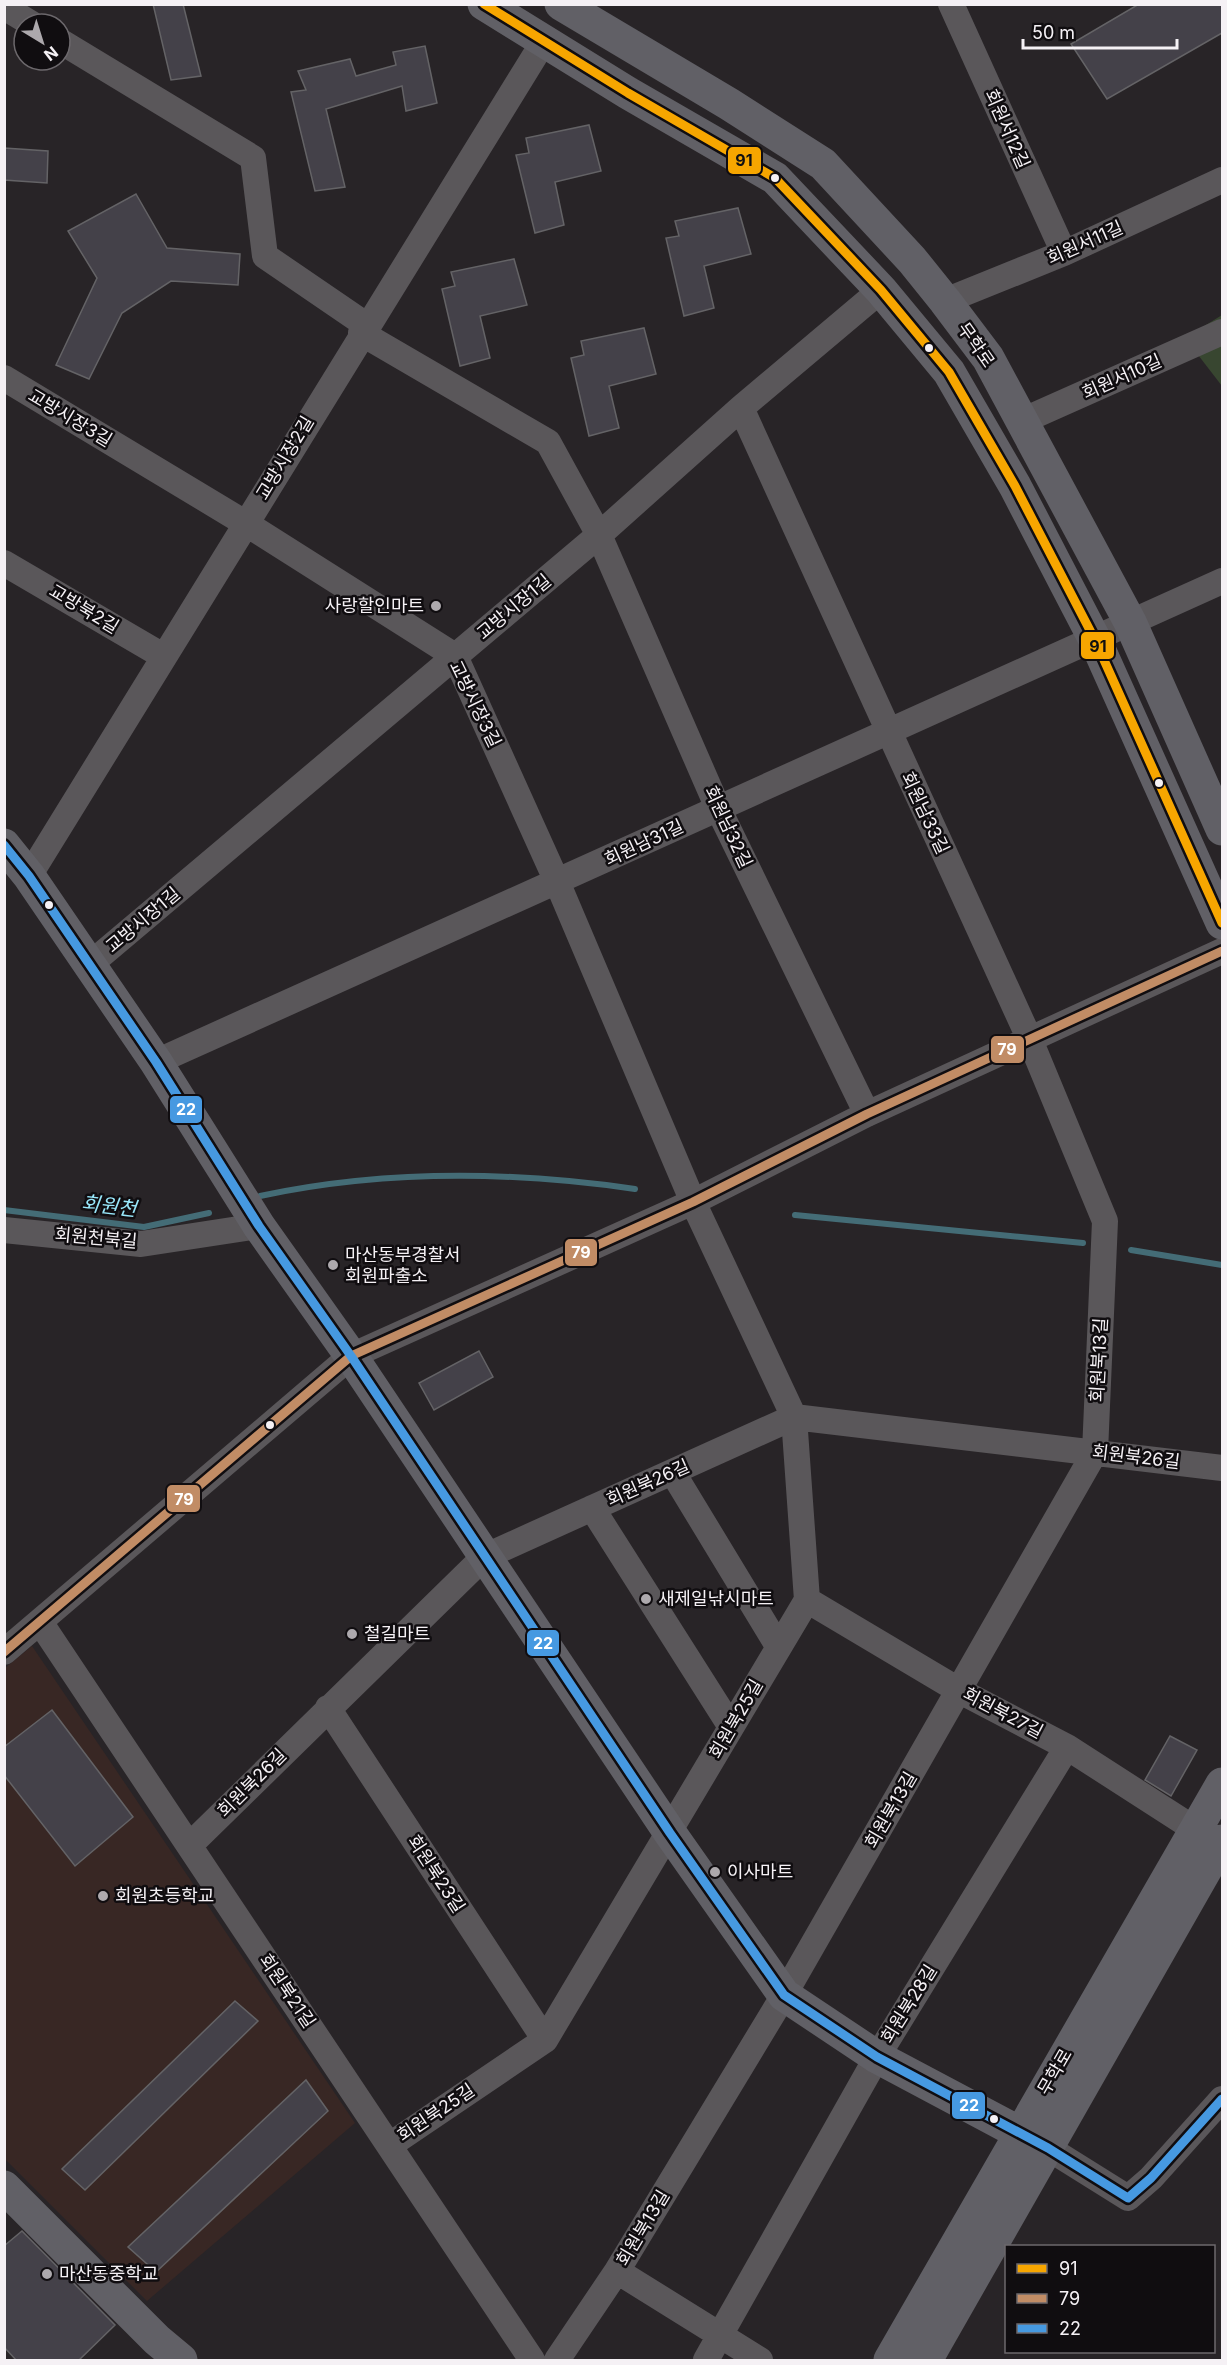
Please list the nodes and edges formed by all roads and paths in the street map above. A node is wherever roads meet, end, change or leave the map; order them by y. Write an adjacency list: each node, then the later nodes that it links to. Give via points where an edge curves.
1 (484, 4): 4 (main road, 무학로)
2 (951, 4): 7 (street, 회원서12길)
3 (566, 6): 9 (main road, 무학로, via 823,164)
4 (544, 41): 8 (main road, 무학로, via 775,178); 10 (street, 교방시장2길)
5 (72, 48): 10 (street, 회원남32길, via 253,158 265,256)
6 (1222, 180): 7 (street, 회원서11길)
7 (1064, 254): 9 (street, 회원서11길)
8 (881, 290): 13 (street, 교방시장1길); 20 (main road, 무학로, via 949,372 1016,486)
9 (945, 301): 14 (main road, 무학로, via 987,358)
10 (364, 329): 15 (street, 교방시장2길); 16 (street, 회원남32길, via 549,442)
11 (1222, 332): 14 (street, 회원서10길)
12 (4, 378): 15 (street, 교방시장3길)
13 (741, 408): 16 (street, 교방시장1길); 23 (street, 회원남33길)
14 (1022, 421): 19 (main road, 무학로)
15 (245, 523): 21 (street, 교방시장2길); 22 (street, 교방시장3길)
16 (599, 535): 22 (street, 교방시장1길); 24 (street, 회원남32길)
17 (4, 563): 21 (street, 교방북2길)
18 (1222, 581): 19 (street, 회원남31길)
19 (1130, 622): 20 (street, 회원남31길); 25 (main road, 무학로)
20 (1095, 640): 23 (street, 회원남31길); 29 (main road, 무학로)
21 (163, 656): 27 (street, 교방시장2길)
22 (455, 656): 28 (street, 교방시장3길); 31 (street, 교방시장1길)
23 (887, 732): 24 (street, 회원남31길); 32 (street, 회원남33길)
24 (718, 808): 28 (street, 회원남31길); 34 (street, 회원남32길)
25 (1222, 829)
26 (4, 845): 27 (main road)
27 (29, 876): 31 (main road)
28 (558, 884): 33 (street, 회원남31길); 35 (street, 교방시장3길)
29 (1222, 923)
30 (1222, 951): 32 (street)
31 (88, 966): 33 (main road)
32 (1030, 1040): 34 (street); 36 (street, 회원남33길)
33 (156, 1062): 37 (main road)
34 (867, 1114): 35 (street)
35 (693, 1202): 39 (street); 40 (street)
36 (1105, 1221): 41 (street, 회원북13길)
37 (259, 1226): 38 (street, 회원천북길, via 141,1244); 39 (main road)
38 (4, 1230)
39 (351, 1356): 45 (main road); 47 (street)
40 (794, 1417): 41 (street, 회원북26길); 43 (street, 회원북26길); 46 (street)
41 (1095, 1452): 42 (street, 회원북26길); 50 (street, 회원북13길)
42 (1222, 1468)
43 (673, 1473): 44 (street, 회원북26길); 48 (street)
44 (592, 1508): 45 (street, 회원북26길); 52 (street)
45 (484, 1557): 51 (street, 회원북26길); 55 (main road)
46 (807, 1600): 48 (street, 회원북25길); 50 (street, 회원북27길)
47 (40, 1622): 49 (street); 57 (street, 회원북21길)
48 (778, 1646): 52 (street, 회원북25길)
49 (4, 1652)
50 (960, 1691): 53 (street, 회원북27길); 58 (street, 회원북13길)
51 (328, 1708): 57 (street, 회원북26길); 59 (street, 회원북23길)
52 (731, 1727): 55 (street, 회원북25길)
53 (1067, 1747): 56 (street, 회원북27길); 60 (street, 회원북28길)
54 (1222, 1784): 56 (main road, 무학로)
55 (670, 1833): 58 (main road); 59 (street, 회원북25길)
56 (1209, 1836): 62 (main road, 무학로); 64 (main road, 무학로)
57 (190, 1845): 63 (street, 회원북21길)
58 (784, 1995): 60 (main road); 66 (street, 회원북13길)
59 (545, 2040): 63 (street, 회원북25길)
60 (877, 2057): 62 (main road); 67 (street, 회원북28길)
61 (1222, 2099): 64 (street, via 1128,2198)
62 (1018, 2134): 64 (main road); 73 (main road, 무학로)
63 (390, 2145): 69 (street, 회원북21길)
64 (1048, 2148): 74 (main road, 무학로)
65 (4, 2187): 68 (main road)
66 (617, 2271): 67 (street); 70 (street, 회원북13길)
67 (720, 2337): 71 (street, 회원북28길); 72 (street)
68 (181, 2361)
69 (532, 2361)
70 (557, 2361)
71 (706, 2361)
72 (760, 2361)
73 (890, 2361)
74 (926, 2361)

